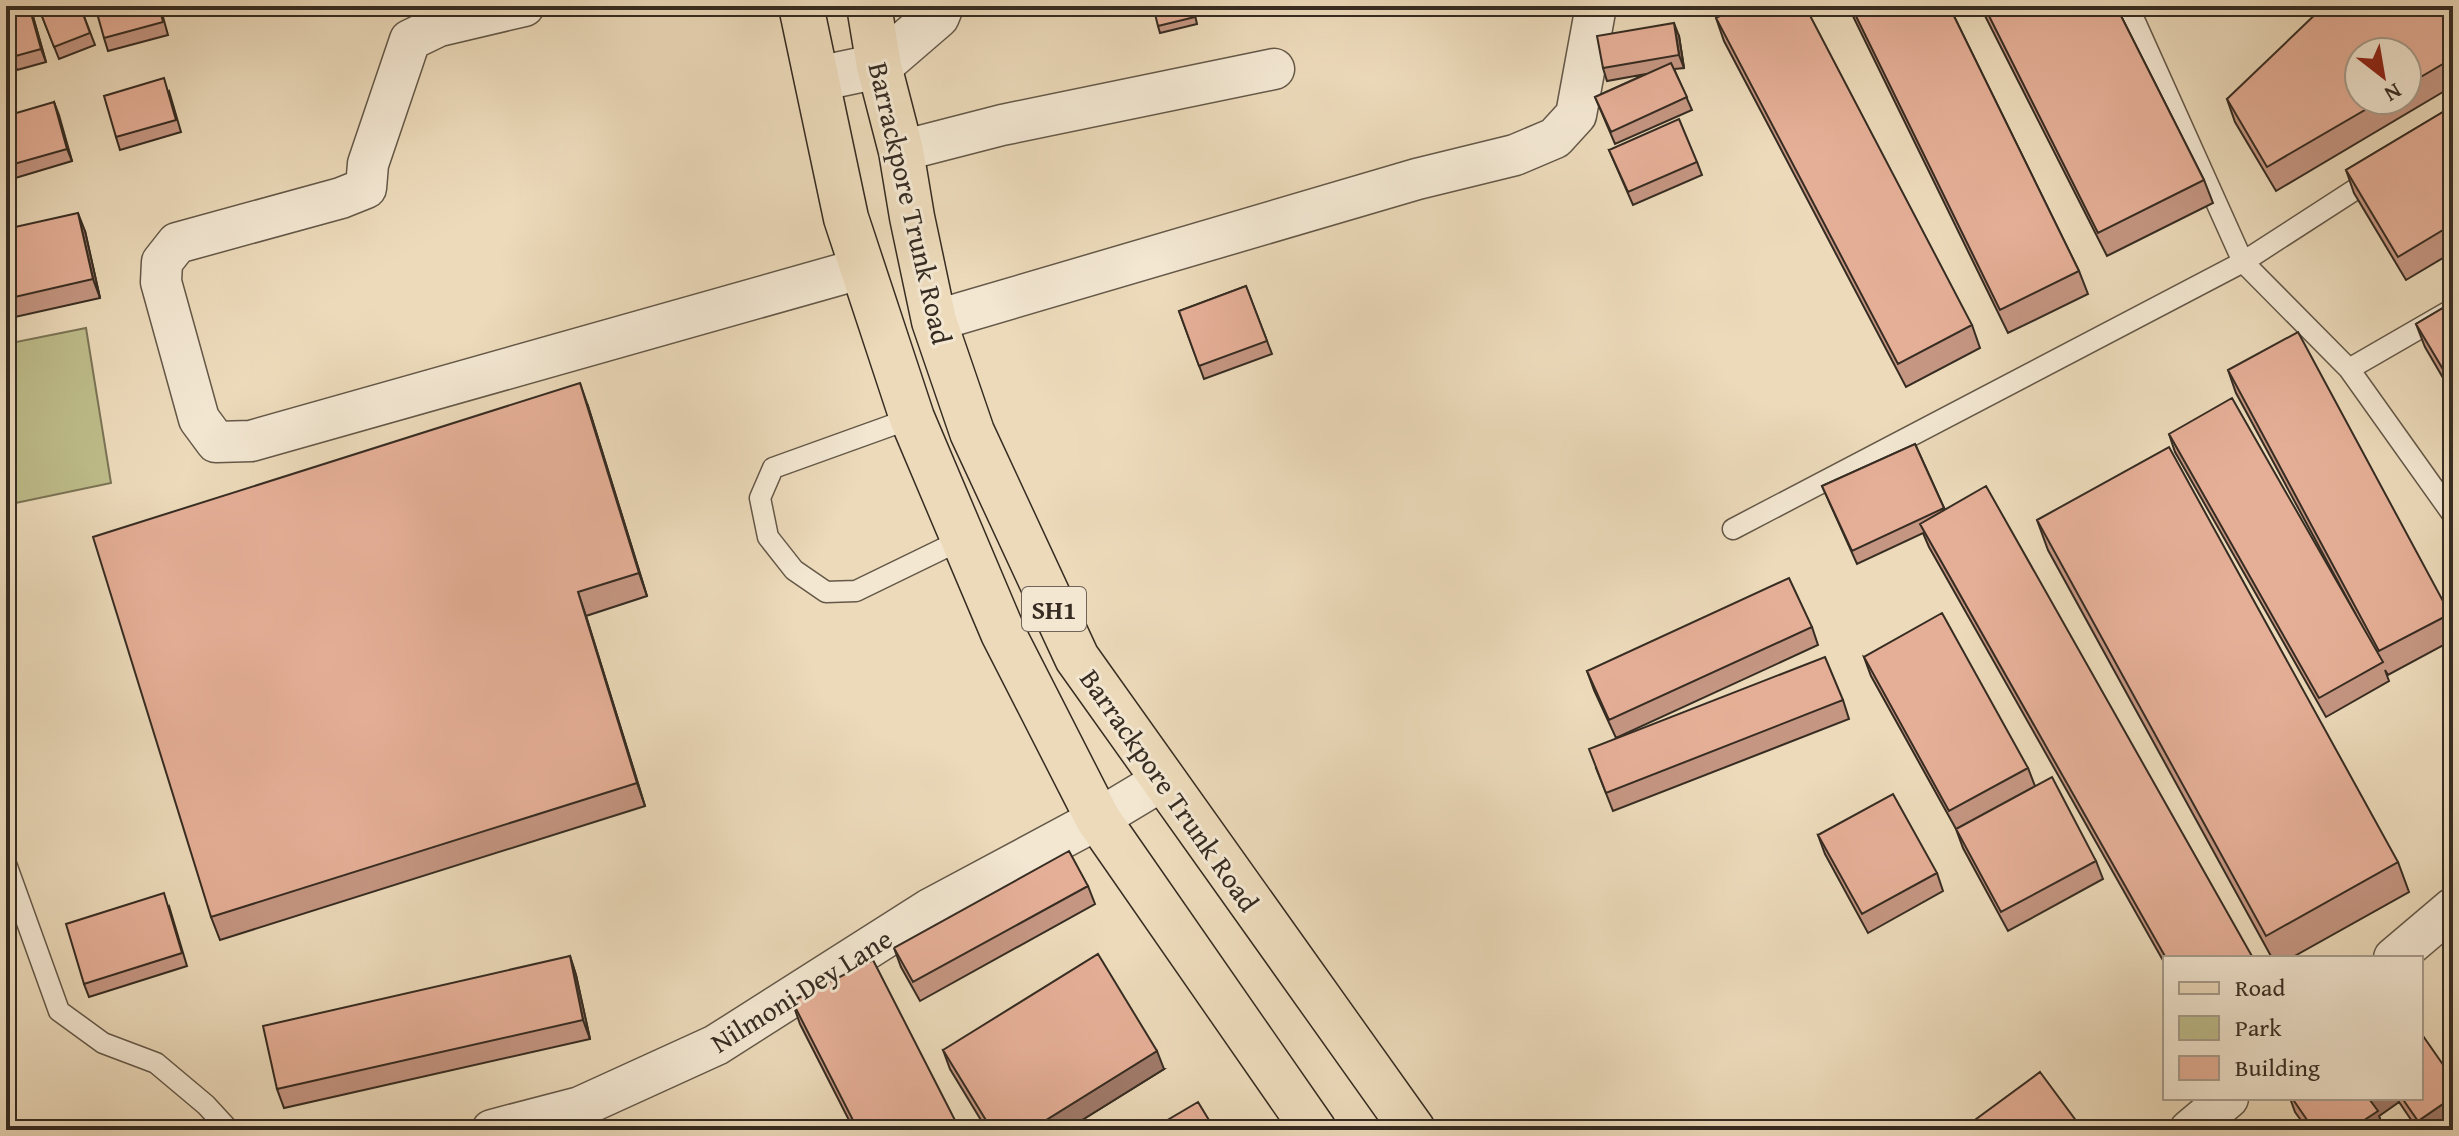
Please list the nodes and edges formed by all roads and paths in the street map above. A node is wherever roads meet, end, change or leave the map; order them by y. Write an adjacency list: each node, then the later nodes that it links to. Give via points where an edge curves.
1 (524, 6): 13 (street, via 439,26 410,40 368,164 366,188 177,243 162,262 161,282 199,419 216,442 251,441)
2 (801, 6): 9 (main road, Barrackpore Trunk Road / SH1)
3 (869, 6): 7 (main road, Barrackpore Trunk Road / SH1)
4 (941, 6): 7 (street, via 937,16)
5 (1596, 6): 15 (street, via 1576,115 1555,138 1515,155)
6 (2128, 6): 12 (lane)
7 (879, 66): 9 (street); 10 (main road, Barrackpore Trunk Road / SH1)
8 (1274, 69): 10 (street)
9 (817, 79): 13 (main road, Barrackpore Trunk Road / SH1, via 846,218)
10 (901, 151): 15 (main road, Barrackpore Trunk Road / SH1)
11 (2387, 168): 12 (lane)
12 (2243, 262): 16 (lane); 19 (lane)
13 (863, 268): 17 (main road, Barrackpore Trunk Road / SH1)
14 (2453, 309): 16 (lane)
15 (934, 321): 21 (main road, Barrackpore Trunk Road / SH1, via 972,432 1077,658)
16 (2349, 369): 18 (lane)
17 (912, 418): 20 (main road, Barrackpore Trunk Road / SH1); 20 (lane, via 773,468 760,498 768,537 794,570 826,592 856,591)
18 (2453, 515)
19 (1733, 529)
20 (963, 539): 22 (main road, Barrackpore Trunk Road / SH1, via 1003,633)
21 (1163, 780): 22 (street, Nilmoni Dey Lane); 30 (main road, Barrackpore Trunk Road / SH1)
22 (1098, 819): 28 (street, Nilmoni Dey Lane, via 930,909 716,1045 580,1107); 29 (main road, Barrackpore Trunk Road / SH1)
23 (6, 864): 27 (lane, via 59,1011 103,1043 156,1063)
24 (2453, 908): 25 (street)
25 (2396, 956)
26 (2226, 1100): 31 (street)
27 (229, 1130)
28 (492, 1130)
29 (1314, 1130)
30 (1413, 1130)
31 (2190, 1130)

